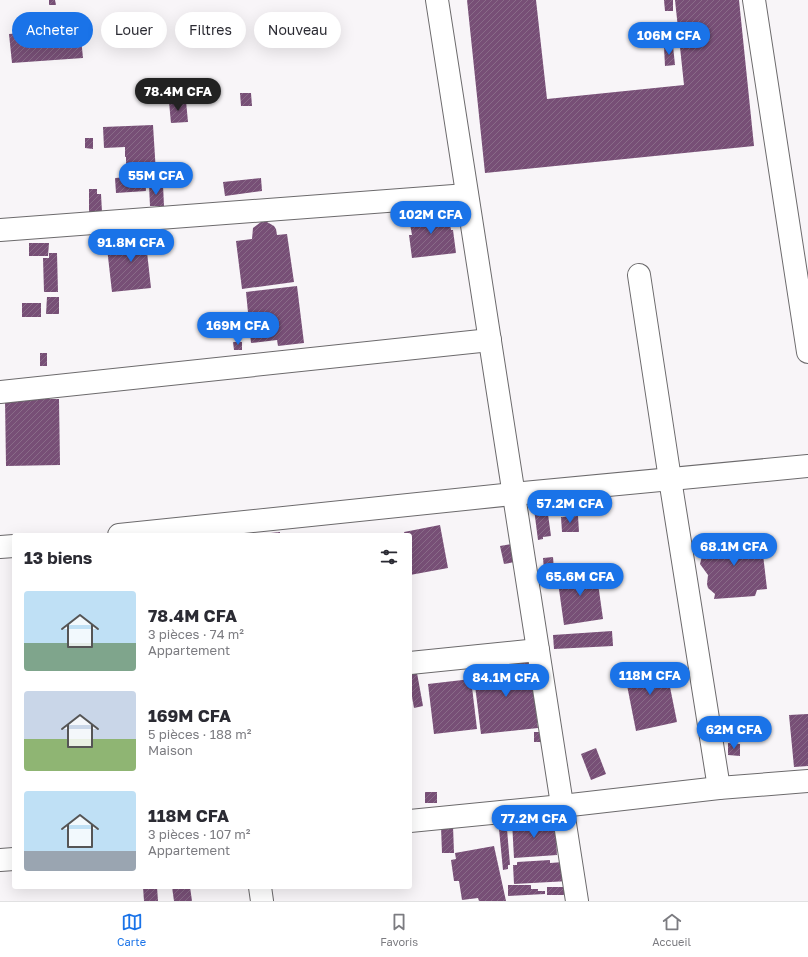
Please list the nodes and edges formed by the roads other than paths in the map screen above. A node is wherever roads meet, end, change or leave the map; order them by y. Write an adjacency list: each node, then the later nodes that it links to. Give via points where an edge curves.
1 (437, 0): 3 (street)
2 (754, 0): 6 (street)
3 (467, 195): 4 (street); 7 (street)
4 (0, 230)
5 (639, 275): 11 (street)
6 (805, 307): 8 (street)
7 (490, 340): 9 (street); 12 (street)
8 (808, 352)
9 (0, 392)
10 (808, 466): 11 (street)
11 (670, 479): 12 (street); 20 (street)
12 (514, 494): 13 (street); 17 (street)
13 (208, 530): 14 (street)
14 (155, 533)
15 (12, 546): 16 (street)
16 (0, 547)
17 (538, 650): 18 (street); 21 (street)
18 (412, 663)
19 (808, 781): 20 (street)
20 (719, 788): 21 (street)
21 (562, 806): 22 (street); 27 (street)
22 (412, 821)
23 (12, 859): 24 (street)
24 (0, 860)
25 (260, 889): 26 (street)
26 (262, 901)
27 (577, 901)

